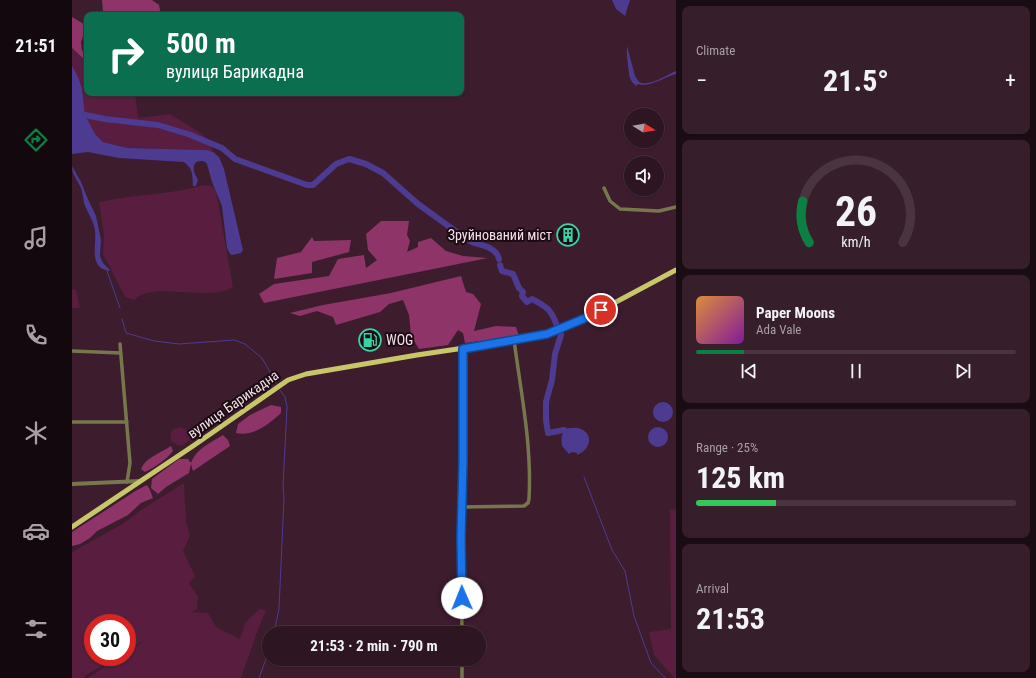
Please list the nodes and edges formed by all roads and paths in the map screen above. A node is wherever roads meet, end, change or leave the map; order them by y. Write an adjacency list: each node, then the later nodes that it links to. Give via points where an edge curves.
1 (604, 188): 2 (street, via 610,201 620,209 659,210)
2 (676, 207)
3 (676, 270): 4 (main road, вулиця Барикадна, via 588,317 547,334)
4 (514, 340): 6 (main road, вулиця Барикадна); 14 (street, via 528,441 530,499 524,506)
5 (120, 344): 8 (street)
6 (463, 349): 11 (main road, вулиця Барикадна, via 328,370 288,380); 14 (street)
7 (72, 351): 8 (street)
8 (121, 353): 10 (street)
9 (72, 422): 10 (street)
10 (127, 422): 12 (street, via 130,463)
11 (140, 481): 12 (street); 15 (main road, вулиця Барикадна)
12 (127, 482): 13 (street)
13 (72, 484)
14 (462, 507): 16 (street)
15 (72, 527)
16 (462, 626)
17 (462, 666): 18 (street)
18 (462, 678)

